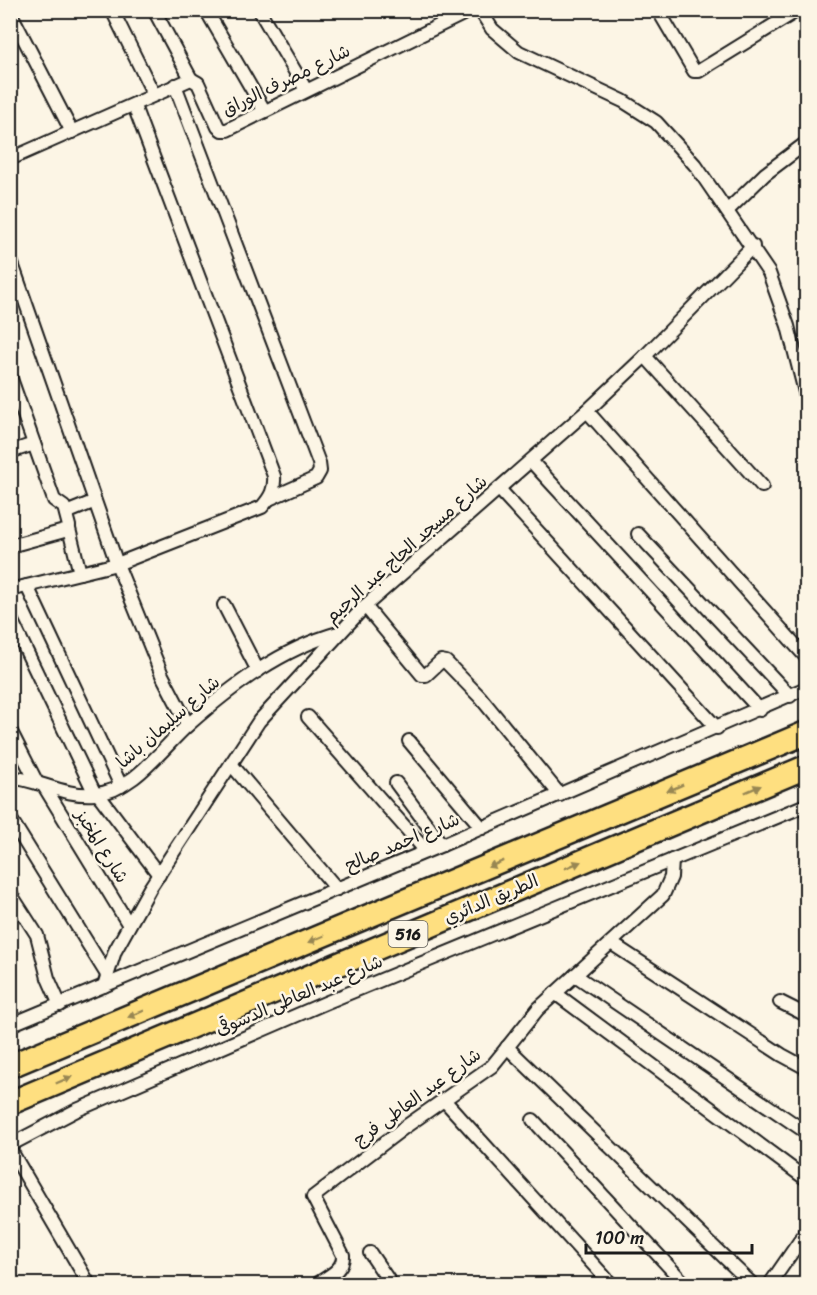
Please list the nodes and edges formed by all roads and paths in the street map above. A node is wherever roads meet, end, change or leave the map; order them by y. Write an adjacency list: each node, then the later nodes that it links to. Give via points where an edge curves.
1 (112, 10): 13 (street)
2 (154, 10): 10 (street)
3 (206, 10): 15 (street)
4 (259, 10): 12 (street)
5 (471, 10): 12 (street, شارع مصرف الوراق)
6 (480, 10): 19 (street, via 492,29 519,52 623,101 656,122 696,166)
7 (658, 10): 8 (street, via 694,71)
8 (798, 10)
9 (10, 12): 16 (street)
10 (191, 79): 11 (street); 15 (street, شارع مصرف الوراق, via 198,83 222,130)
11 (175, 85): 13 (street); 31 (street, via 319,463 316,478)
12 (306, 90): 15 (street, شارع مصرف الوراق)
13 (154, 94): 14 (street)
14 (134, 106): 16 (street); 31 (street, via 274,476)
15 (264, 110)
16 (72, 132): 18 (street)
17 (807, 143): 19 (street, via 765,174)
18 (10, 159)
19 (727, 211): 20 (street)
20 (753, 246): 22 (street, شارع مسجد الحاج عبد الرحيم); 24 (street, via 779,298)
21 (10, 258): 32 (street)
22 (645, 357): 25 (street, شارع مسجد الحاج عبد الرحيم); 29 (street)
23 (10, 376): 26 (street)
24 (807, 396)
25 (587, 411): 28 (street, شارع مسجد الحاج عبد الرحيم); 45 (street)
26 (34, 444): 27 (street); 33 (street, via 54,500)
27 (10, 452)
28 (531, 461): 30 (street, شارع مسجد الحاج عبد الرحيم); 49 (street)
29 (762, 486)
30 (499, 489): 42 (street, شارع مسجد الحاج عبد الرحيم); 52 (street)
31 (269, 499): 37 (street, via 262,507)
32 (93, 502): 33 (street); 37 (street)
33 (66, 513): 34 (street)
34 (69, 529): 36 (street); 38 (street)
35 (638, 534): 48 (street)
36 (10, 546)
37 (117, 564): 38 (street); 51 (street, via 162,675)
38 (80, 573): 39 (street)
39 (27, 586): 40 (street); 61 (street)
40 (10, 590)
41 (224, 605): 46 (street)
42 (365, 606): 44 (street, شارع مسجد الحاج عبد الرحيم); 63 (street, via 422,675 441,661 447,662)
43 (10, 617): 62 (street)
44 (339, 633): 46 (street, شارع سليمان باشا, via 308,641); 56 (street, شارع مسجد الحاج عبد الرحيم, via 259,721)
45 (807, 657)
46 (258, 671): 51 (street, شارع سليمان باشا)
47 (807, 688): 48 (street, شارع احمد صالح)
48 (790, 696): 49 (street, شارع احمد صالح)
49 (760, 710): 52 (street, شارع احمد صالح)
50 (308, 717): 68 (street)
51 (188, 725): 61 (street, شارع سليمان باشا)
52 (717, 728): 63 (street, شارع احمد صالح)
53 (10, 730): 60 (street, شارع المخبز)
54 (807, 733): 83 (highway, الطريق الدائري / 516, one-way to 83)
55 (409, 741): 66 (street)
56 (231, 764): 70 (street, شارع مسجد الحاج عبد الرحيم); 71 (street)
57 (807, 767): 86 (highway, الطريق الدائري / 516, one-way to 57)
58 (10, 777): 60 (street, شارع سليمان باشا)
59 (396, 783): 67 (street)
60 (40, 785): 62 (street, شارع سليمان باشا, via 76,794); 73 (street, شارع المخبز)
61 (120, 786): 62 (street, شارع سليمان باشا)
62 (97, 794): 70 (street)
63 (560, 795): 66 (street, شارع احمد صالح)
64 (807, 805): 69 (street, شارع عبد العاطى الدسوقى)
65 (10, 818): 76 (street)
66 (482, 828): 67 (street, شارع احمد صالح)
67 (442, 845): 68 (street, شارع احمد صالح)
68 (426, 851): 71 (street, شارع احمد صالح)
69 (672, 860): 74 (street, شارع عبد العاطى فرج, via 672,877 663,896); 89 (street, شارع عبد العاطى الدسوقى, via 77,1110)
70 (159, 875): 73 (street, شارع مسجد الحاج عبد الرحيم)
71 (337, 889): 76 (street, شارع احمد صالح)
72 (10, 893): 79 (street, via 37,934 48,978)
73 (129, 925): 76 (street, شارع مسجد الحاج عبد الرحيم)
74 (611, 943): 75 (street, شارع عبد العاطى فرج); 84 (street)
75 (575, 975): 77 (street, شارع عبد العاطى فرج); 88 (street)
76 (105, 980): 79 (street, شارع احمد صالح)
77 (555, 993): 82 (street, شارع عبد العاطى فرج); 90 (street)
78 (780, 1002): 80 (street)
79 (60, 1005): 81 (street, شارع احمد صالح)
80 (807, 1015)
81 (10, 1025)
82 (507, 1047): 85 (street, شارع عبد العاطى فرج, via 492,1066); 98 (street)
83 (10, 1066)
84 (807, 1068)
85 (444, 1100): 94 (street, شارع عبد العاطى فرج, via 313,1197 343,1256 340,1268); 96 (street)
86 (10, 1103)
87 (533, 1120): 97 (street)
88 (807, 1132)
89 (10, 1147): 93 (street)
90 (807, 1179)
91 (807, 1232): 99 (street)
92 (370, 1253): 95 (street)
93 (89, 1284)
94 (316, 1284)
95 (391, 1284)
96 (610, 1284)
97 (685, 1284)
98 (752, 1284)
99 (770, 1284)

